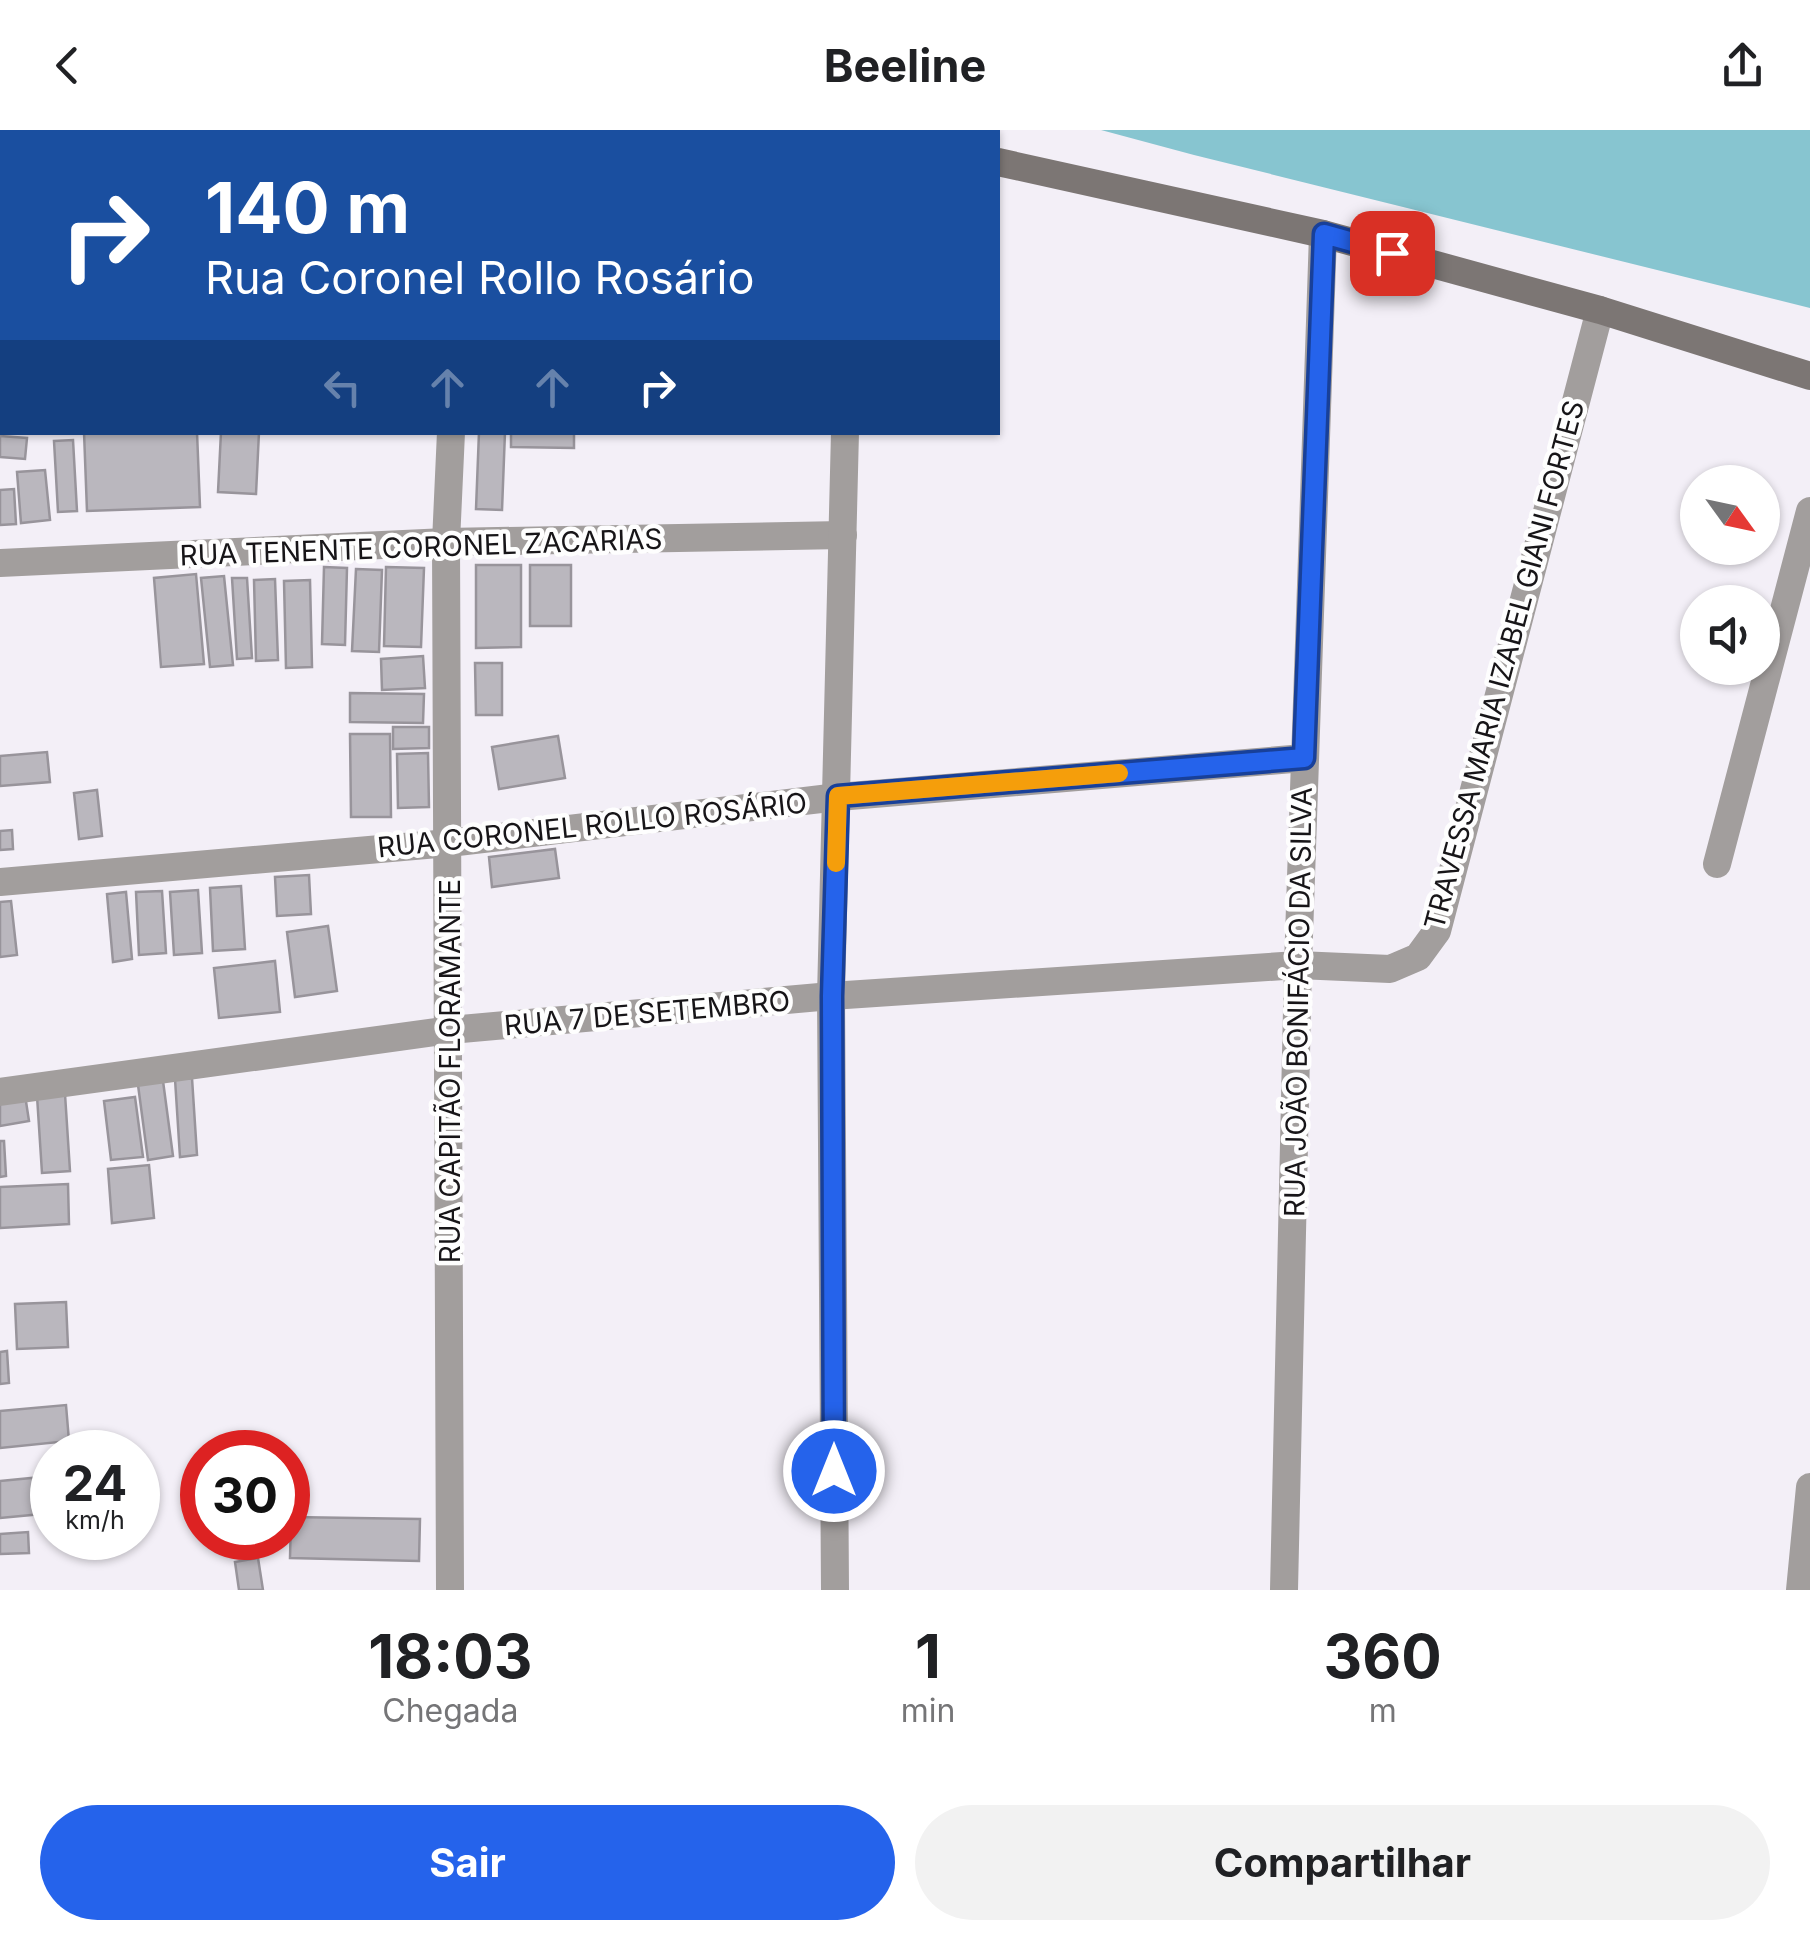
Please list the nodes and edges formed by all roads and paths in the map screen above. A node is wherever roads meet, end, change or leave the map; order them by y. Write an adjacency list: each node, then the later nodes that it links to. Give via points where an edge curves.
1 (1000, 162): 2 (main road)
2 (1324, 234): 3 (main road); 11 (street, RUA JOÃO BONIFÁCIO DA SILVA)
3 (1600, 310): 4 (main road); 16 (street, TRAVESSA MARIA IZABEL GIANI FORTES, via 1436,931 1418,958 1390,968)
4 (1810, 376)
5 (451, 435): 9 (street, RUA CAPITÃO FLORAMANTE)
6 (845, 435): 8 (street)
7 (1810, 511): 14 (street)
8 (843, 536): 9 (street, RUA TENENTE CORONEL ZACARIAS); 12 (street)
9 (446, 542): 10 (street, RUA TENENTE CORONEL ZACARIAS); 13 (street, RUA CAPITÃO FLORAMANTE)
10 (0, 563)
11 (1304, 758): 12 (street, RUA CORONEL ROLLO ROSÁRIO); 16 (street, RUA JOÃO BONIFÁCIO DA SILVA)
12 (838, 796): 13 (street, RUA CORONEL ROLLO ROSÁRIO); 17 (street)
13 (449, 843): 15 (street, RUA CORONEL ROLLO ROSÁRIO); 18 (street, RUA CAPITÃO FLORAMANTE)
14 (1717, 864)
15 (0, 882)
16 (1298, 965): 17 (street, RUA 7 DE SETEMBRO); 23 (street, RUA JOÃO BONIFÁCIO DA SILVA)
17 (832, 996): 18 (street, RUA 7 DE SETEMBRO); 22 (street)
18 (450, 1030): 19 (street, RUA 7 DE SETEMBRO); 21 (street, RUA CAPITÃO FLORAMANTE)
19 (0, 1092)
20 (1810, 1487): 24 (street)
21 (450, 1590)
22 (836, 1590)
23 (1284, 1590)
24 (1800, 1590)

